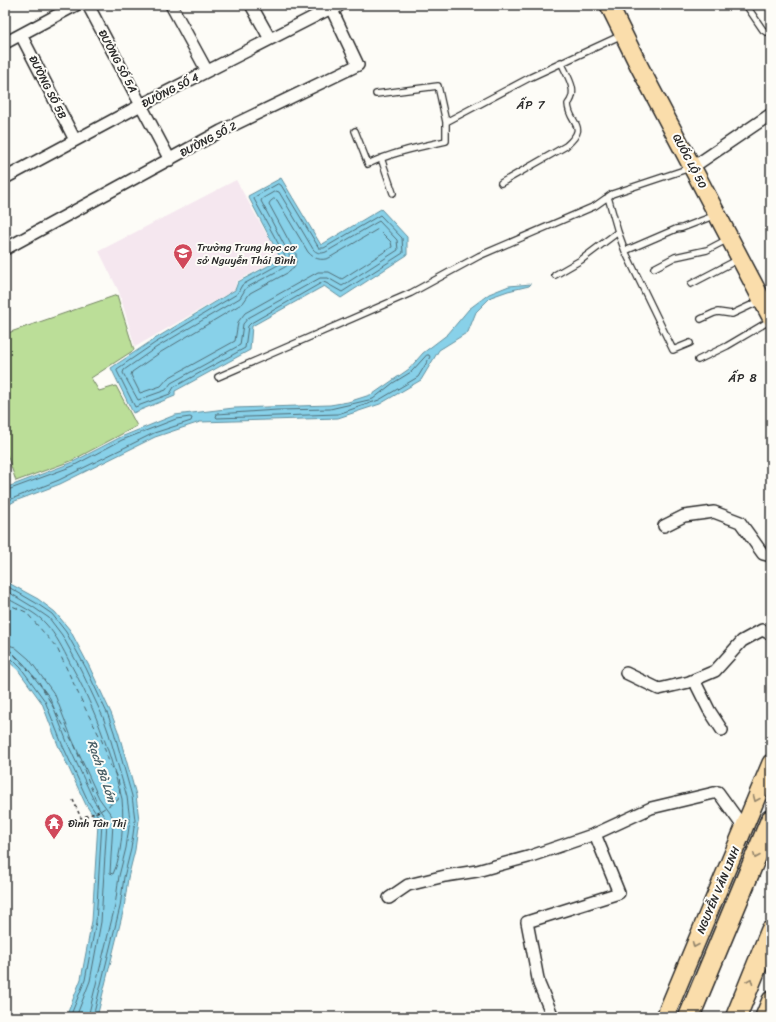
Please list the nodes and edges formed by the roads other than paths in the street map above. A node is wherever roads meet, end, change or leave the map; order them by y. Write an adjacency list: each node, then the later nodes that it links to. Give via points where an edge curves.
1 (76, 5): 10 (street)
2 (88, 5): 16 (street, ĐƯỜNG SỐ 5A)
3 (171, 5): 14 (street)
4 (250, 5): 11 (street)
5 (609, 5): 9 (main road, QUỐC LỘ 50)
6 (746, 5): 8 (lane, via 763,30)
7 (332, 6): 11 (street, ĐƯỜNG SỐ 4); 22 (street, ĐƯỜNG SỐ 2, via 358,65 221,131)
8 (771, 32)
9 (624, 34): 13 (lane); 23 (main road, QUỐC LỘ 50)
10 (21, 35): 12 (street); 20 (street, ĐƯỜNG SỐ 5B)
11 (270, 39): 14 (street, ĐƯỜNG SỐ 4)
12 (5, 43)
13 (561, 62): 18 (lane); 25 (lane, via 572,87 573,94 568,108 577,127 577,134 566,146)
14 (207, 71): 16 (street, ĐƯỜNG SỐ 4)
15 (376, 94): 18 (lane, via 438,86)
16 (142, 105): 20 (street, ĐƯỜNG SỐ 4); 22 (street, ĐƯỜNG SỐ 5A)
17 (771, 114): 23 (street)
18 (446, 122): 21 (lane, via 446,141)
19 (355, 132): 21 (lane, via 368,164)
20 (75, 140): 24 (street, ĐƯỜNG SỐ 4)
21 (381, 158): 26 (lane)
22 (170, 160): 31 (street, ĐƯỜNG SỐ 2)
23 (693, 167): 27 (lane); 28 (main road, QUỐC LỘ 50)
24 (6, 174)
25 (501, 183)
26 (393, 193)
27 (608, 197): 29 (lane); 43 (lane, via 595,206 479,256 411,293)
28 (718, 214): 30 (main road, QUỐC LỘ 50); 32 (lane, via 676,229)
29 (618, 232): 32 (lane); 35 (lane, via 581,260)
30 (730, 238): 33 (main road, QUỐC LỘ 50); 34 (lane, via 707,250 675,257)
31 (5, 248)
32 (625, 252): 41 (lane, via 674,350)
33 (741, 258): 36 (lane); 37 (main road, QUỐC LỘ 50)
34 (654, 268)
35 (555, 275)
36 (691, 284)
37 (762, 300): 38 (main road, QUỐC LỘ 50); 39 (lane, via 732,314 718,312)
38 (771, 317)
39 (701, 319)
40 (771, 320): 42 (lane)
41 (690, 342)
42 (698, 360)
43 (218, 377)
44 (664, 526): 45 (street, via 684,516 714,512 740,522 763,554)
45 (771, 556)
46 (771, 634): 48 (street, via 762,630 742,641 715,671)
47 (626, 673): 48 (street, via 659,689)
48 (694, 680): 49 (street)
49 (722, 730)
50 (771, 763): 52 (main road, NGUYỄN VĂN LINH, one-way to 52)
51 (771, 820): 59 (highway, NGUYỄN VĂN LINH, one-way to 59)
52 (744, 828): 53 (street, via 718,792 651,808); 58 (main road, NGUYỄN VĂN LINH, one-way to 58)
53 (595, 834): 54 (street, via 477,871 408,885); 57 (street, via 618,893 527,922 539,984)
54 (389, 898)
55 (771, 931): 60 (highway, one-way to 55)
56 (771, 1000): 61 (main road)
57 (553, 1017)
58 (665, 1017)
59 (689, 1017)
60 (736, 1017)
61 (764, 1017)

